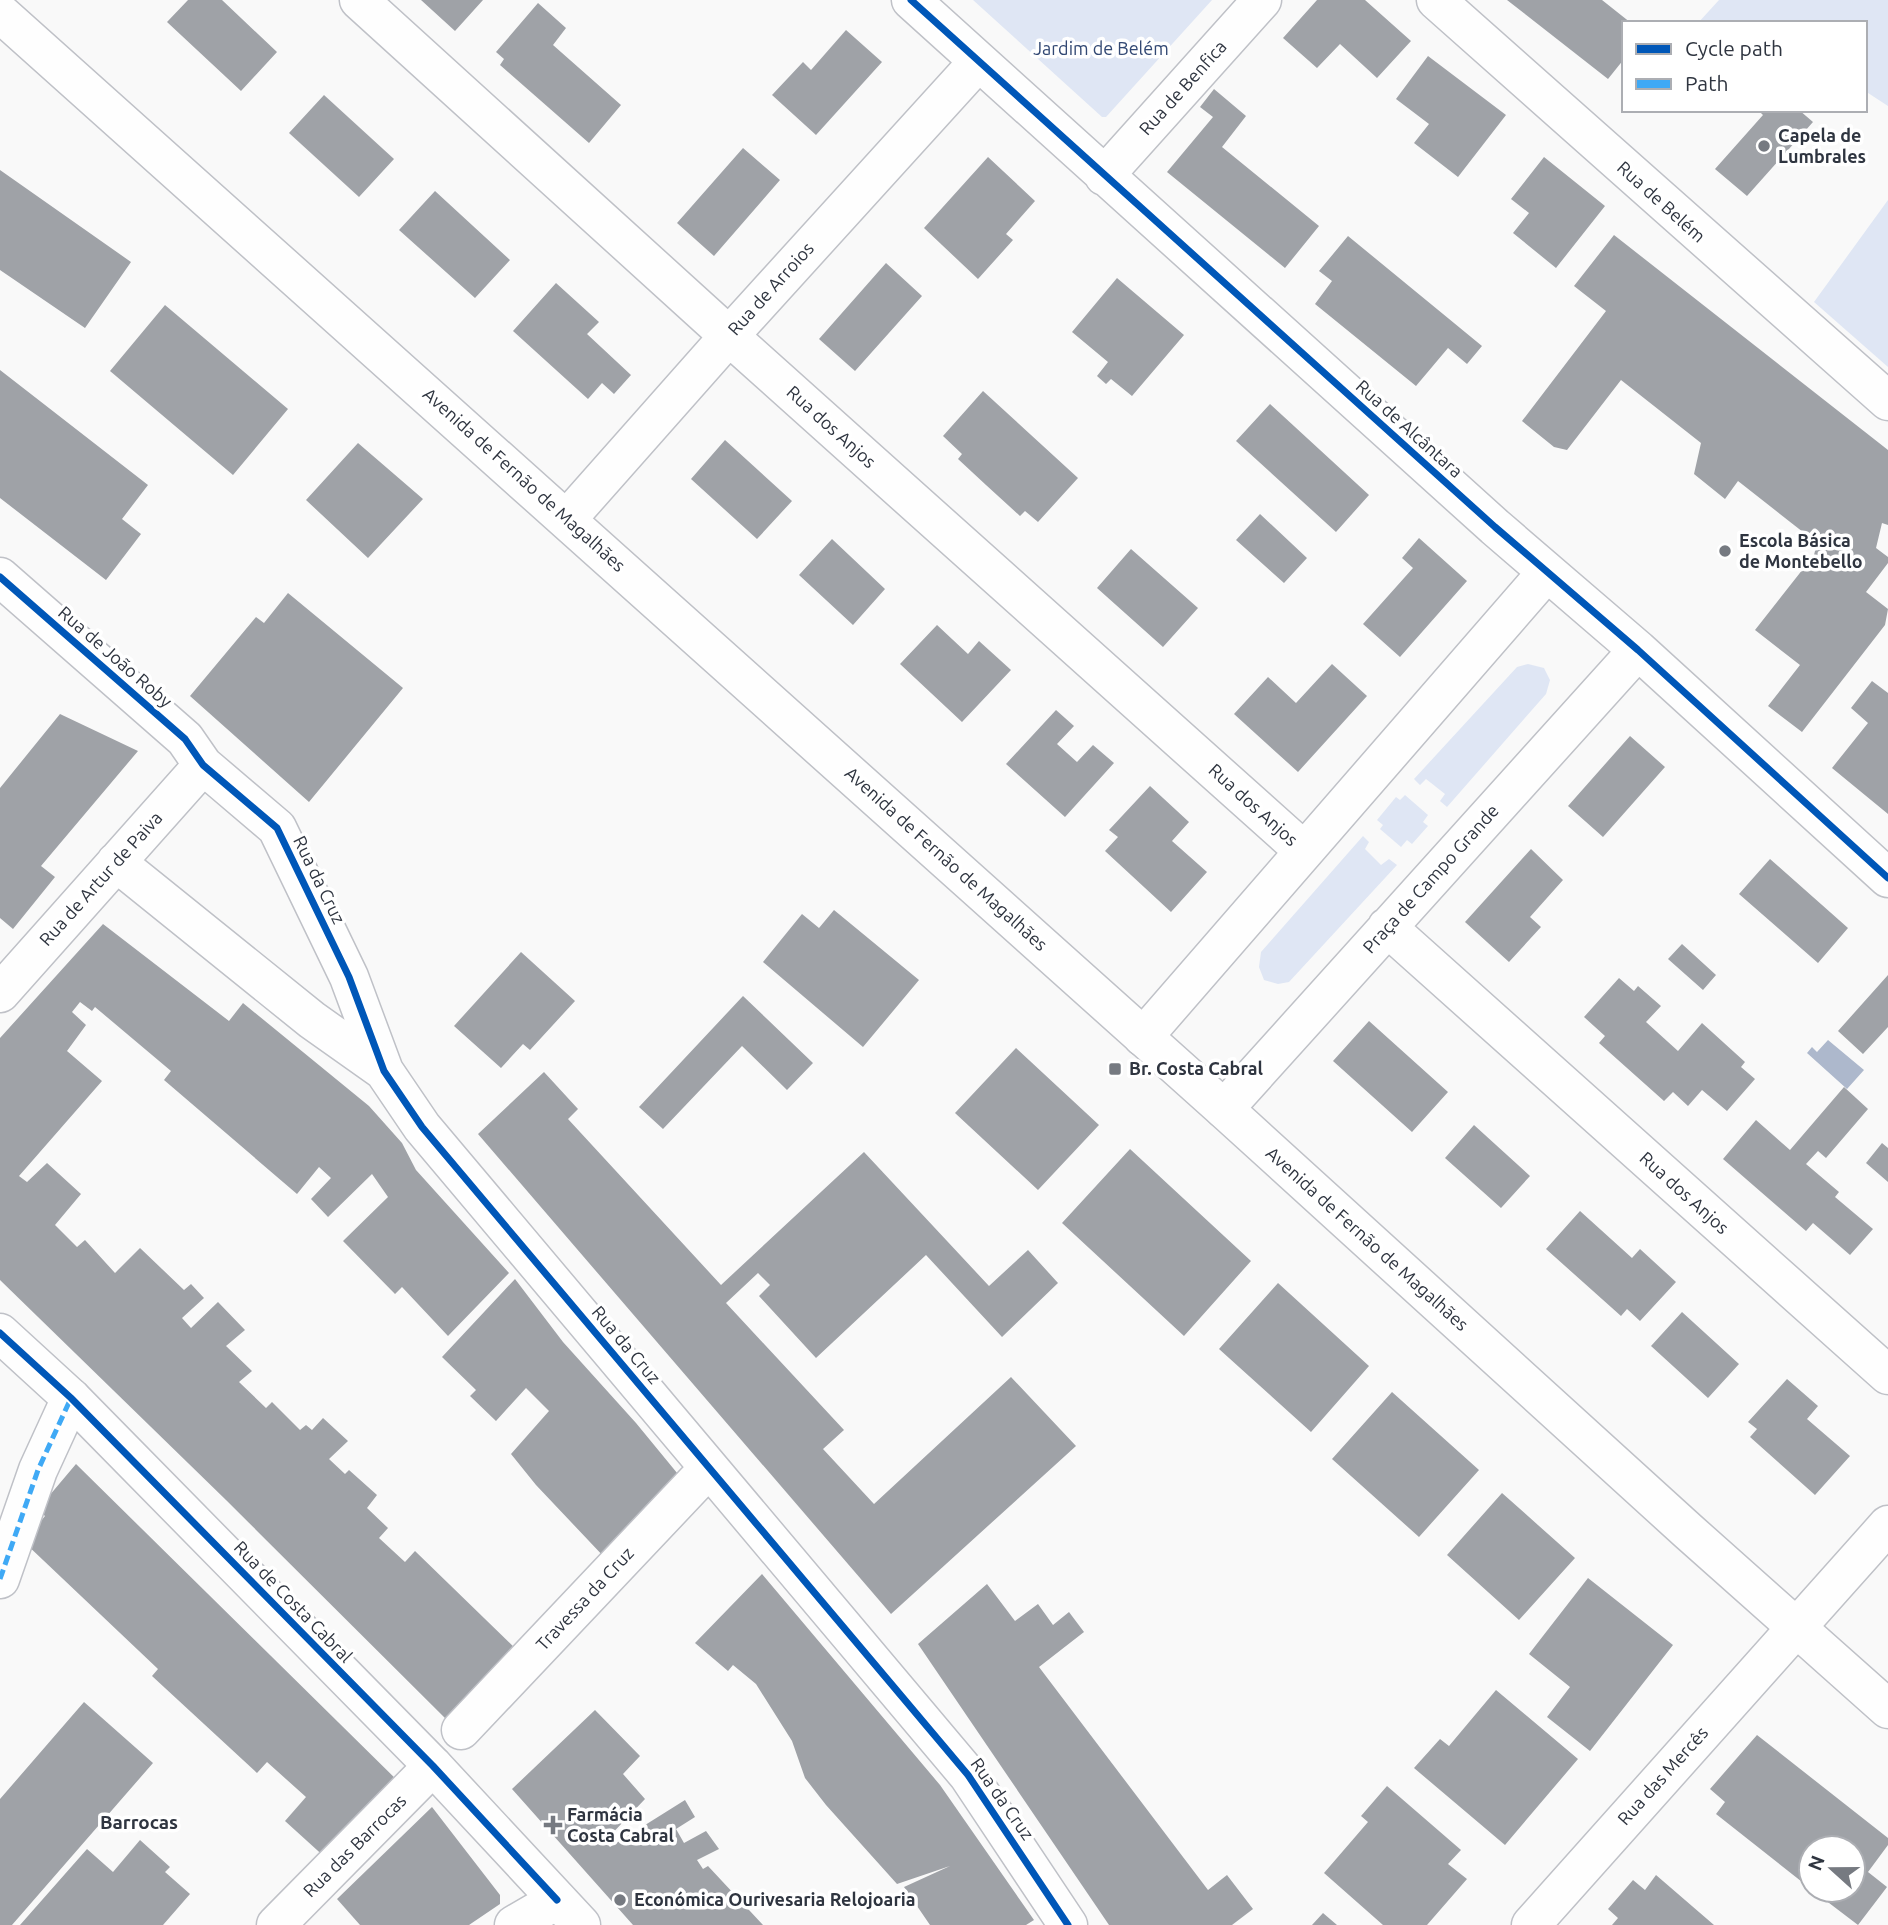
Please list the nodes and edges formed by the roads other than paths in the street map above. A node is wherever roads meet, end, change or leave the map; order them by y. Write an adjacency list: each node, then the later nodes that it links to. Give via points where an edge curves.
1 (359, 0): 8 (street, Rua dos Anjos)
2 (911, 0): 6 (street, Rua de Alcântara)
3 (1262, 0): 7 (street, Rua de Benfica)
4 (1436, 0): 9 (street, Rua de Belém)
5 (0, 13): 10 (street, Avenida de Fernão de Magalhães)
6 (978, 62): 7 (street, Rua de Alcântara); 8 (street, Rua de Arroios)
7 (1104, 176): 11 (street, Rua de Alcântara)
8 (729, 336): 10 (street, Rua de Arroios); 15 (street, Rua dos Anjos)
9 (1888, 401)
10 (567, 519): 20 (street, Avenida de Fernão de Magalhães)
11 (1547, 572): 13 (street, Rua de Alcântara); 15 (street)
12 (0, 577): 14 (street, Rua de João Roby, via 185,739)
13 (1638, 650): 17 (street, Rua de Alcântara); 18 (street, Praça de Campo Grande)
14 (203, 765): 16 (street, Rua de Artur de Paiva); 21 (street, Rua da Cruz, via 277,828 349,977)
15 (1304, 851): 20 (street)
16 (116, 862): 19 (street, Rua de Artur de Paiva); 21 (street, Rua da Cruz, via 312,1020)
17 (1888, 878)
18 (1387, 927): 22 (street, Praça de Campo Grande); 24 (street, Rua dos Anjos)
19 (0, 993)
20 (1143, 1037): 22 (street, Avenida de Fernão de Magalhães)
21 (384, 1071): 26 (street, Rua da Cruz, via 439,1147)
22 (1224, 1109): 29 (street, Avenida de Fernão de Magalhães)
23 (0, 1333): 25 (street, Rua de Costa Cabral)
24 (1888, 1375)
25 (71, 1398): 28 (street, via 38,1470); 32 (street, Rua de Costa Cabral)
26 (709, 1468): 31 (street, Travessa da Cruz); 36 (street, Rua da Cruz, via 968,1775)
27 (1888, 1525): 29 (street, Rua das Mercês)
28 (0, 1579)
29 (1797, 1628): 30 (street, Avenida de Fernão de Magalhães); 37 (street, Rua das Mercês)
30 (1888, 1709)
31 (461, 1730)
32 (433, 1766): 33 (street, Rua de Costa Cabral); 34 (street, Rua das Barrocas)
33 (569, 1912): 35 (street)
34 (276, 1925)
35 (514, 1925)
36 (1068, 1925)
37 (1531, 1925)

